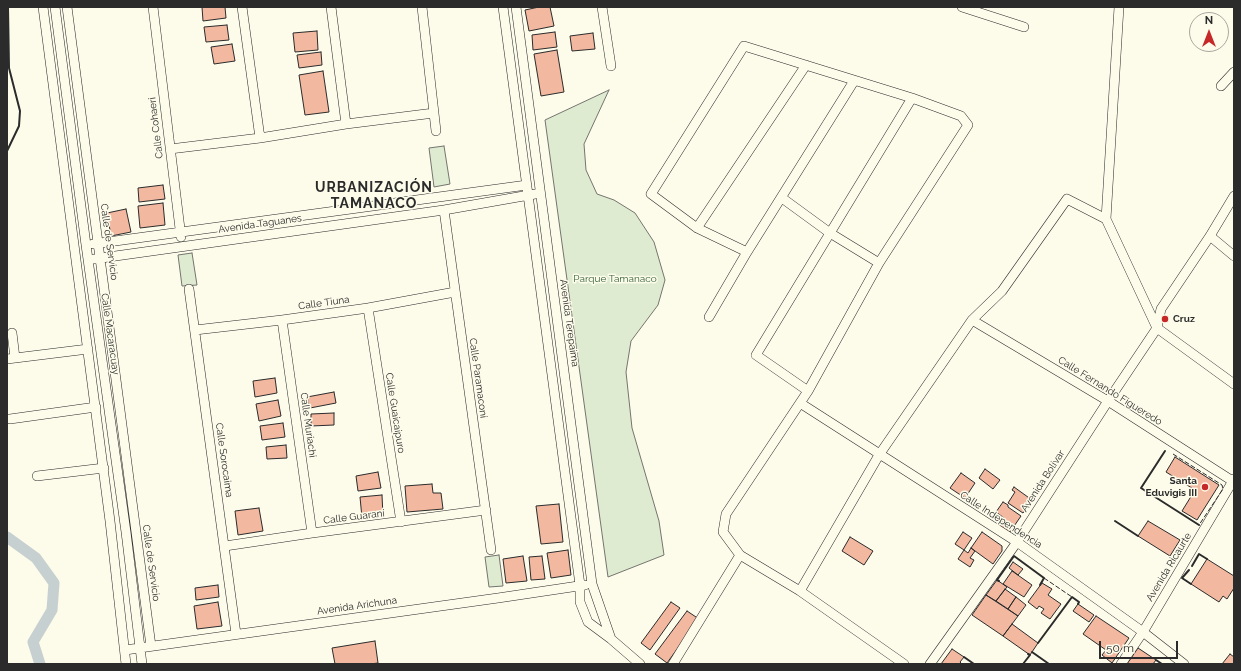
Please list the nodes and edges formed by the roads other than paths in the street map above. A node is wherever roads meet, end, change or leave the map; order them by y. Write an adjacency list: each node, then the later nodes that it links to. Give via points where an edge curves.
1 (43, 7): 40 (street)
2 (55, 7): 38 (street, Calle Macaracuay)
3 (67, 7): 37 (street, Calle de Servicio)
4 (153, 7): 25 (street, Calle Cohaeri)
5 (242, 7): 24 (street)
6 (330, 7): 22 (street)
7 (422, 7): 21 (street)
8 (503, 7): 26 (street)
9 (516, 7): 27 (street, Avenida Terepaima)
10 (602, 7): 16 (street)
11 (962, 7): 13 (street)
12 (1119, 7): 32 (street)
13 (986, 11): 14 (street)
14 (1024, 27)
15 (806, 65): 18 (street); 33 (street); 33 (street, via 744,46 651,194)
16 (611, 66)
17 (1234, 72): 19 (street)
18 (854, 81): 20 (street); 30 (street)
19 (1221, 86)
20 (912, 98): 35 (street); 46 (street, via 960,116 968,125)
21 (434, 113): 22 (street); 23 (street)
22 (346, 124): 24 (street)
23 (436, 131)
24 (260, 138): 25 (street)
25 (170, 149): 34 (street, Calle Cohaeri)
26 (527, 185): 28 (street); 34 (street, Avenida Taguanes)
27 (540, 194): 28 (street, Avenida Taguanes); 75 (street, Avenida Terepaima)
28 (529, 196): 31 (street, Avenida Taguanes); 76 (street)
29 (1234, 196): 36 (street)
30 (782, 198): 35 (street); 41 (street)
31 (444, 210): 39 (street, Avenida Taguanes); 48 (street, Calle Paramaconi)
32 (1106, 219): 52 (street, via 1067,199 1002,291); 53 (street)
33 (696, 228): 41 (street)
34 (181, 232): 37 (street, Avenida Taguanes); 39 (street, Calle Cohaeri)
35 (830, 233): 46 (street); 59 (street, via 756,355)
36 (1210, 236): 42 (street); 53 (street, via 1161,309)
37 (98, 244): 38 (street, Avenida Taguanes); 43 (street, Calle de Servicio)
38 (86, 245): 40 (street, Avenida Taguanes); 44 (street, Calle Macaracuay)
39 (182, 246): 43 (street, Avenida Taguanes)
40 (75, 247): 45 (street)
41 (746, 252): 50 (street)
42 (1234, 256)
43 (100, 258): 44 (street, Avenida Taguanes); 81 (street, Calle de Servicio)
44 (88, 260): 45 (street, Avenida Taguanes); 82 (street, Calle Macaracuay)
45 (77, 262): 56 (street)
46 (879, 263): 59 (street)
47 (189, 289): 54 (street, Calle Sorocaima)
48 (455, 292): 49 (street, Calle Tiuna); 68 (street, Calle Paramaconi)
49 (368, 308): 51 (street, Calle Tiuna); 69 (street, Calle Guaicaipuro)
50 (708, 318)
51 (282, 320): 54 (street, Calle Tiuna); 70 (street, Calle Muriachi)
52 (972, 320): 60 (street, Calle Fernando Figueredo); 64 (street)
53 (1157, 328): 58 (street); 60 (street, Avenida Bolívar)
54 (195, 330): 72 (street, Calle Sorocaima)
55 (12, 332): 57 (street)
56 (88, 349): 57 (street); 62 (street)
57 (11, 359)
58 (1234, 384)
59 (808, 391): 61 (street)
60 (1108, 401): 67 (street, Calle Fernando Figueredo); 71 (street, Avenida Bolívar)
61 (800, 403): 64 (street, Calle Independencia); 74 (street, via 726,514 723,532)
62 (96, 407): 63 (street); 65 (street)
63 (10, 419)
64 (879, 455): 71 (street, Calle Independencia); 77 (street)
65 (104, 468): 66 (street); 83 (street)
66 (37, 476)
67 (1234, 481): 78 (street, Avenida Ricaurte)
68 (486, 510): 69 (street, Calle Guaraní); 73 (street, Calle Paramaconi)
69 (401, 522): 70 (street, Calle Guaraní)
70 (312, 533): 72 (street, Calle Guaraní)
71 (1017, 542): 78 (street, Calle Independencia); 89 (street, Avenida Bolívar)
72 (225, 546): 79 (street, Calle Sorocaima)
73 (491, 550)
74 (740, 555): 77 (street); 87 (street)
75 (592, 584): 76 (street, Avenida Arichuna); 80 (street, Avenida Terepaima)
76 (580, 585): 79 (street, Avenida Arichuna); 80 (street, via 580,602 588,622)
77 (800, 591): 88 (street)
78 (1143, 632): 90 (street, Avenida Ricaurte); 91 (street, Calle Independencia)
79 (236, 634): 81 (street, Avenida Arichuna)
80 (611, 638): 86 (street)
81 (151, 646): 82 (street, Avenida Arichuna)
82 (140, 648): 83 (street, Avenida Arichuna); 85 (street, Calle Macaracuay)
83 (125, 650): 84 (street)
84 (126, 664)
85 (142, 664)
86 (640, 664)
87 (673, 664)
88 (904, 664)
89 (930, 664)
90 (1121, 664)
91 (1184, 664)

